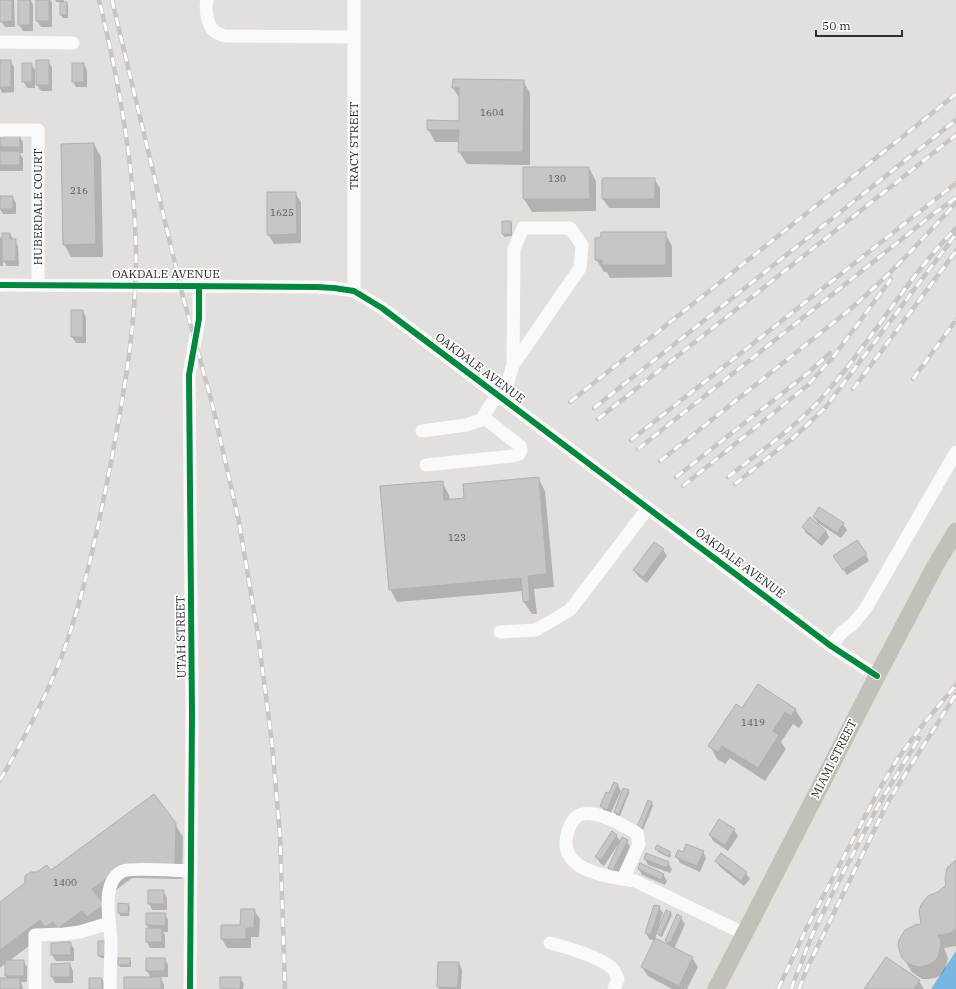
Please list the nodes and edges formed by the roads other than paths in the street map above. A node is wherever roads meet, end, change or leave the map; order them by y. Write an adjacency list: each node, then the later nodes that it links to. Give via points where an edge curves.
1 (207, 0): 3 (street, via 206,9 212,29 225,36)
2 (354, 0): 3 (street, TRACY STREET)
3 (354, 37): 10 (street, TRACY STREET)
4 (0, 42): 5 (street)
5 (73, 43)
6 (0, 130): 8 (street, HUBERDALE COURT, via 38,130)
7 (0, 285): 8 (street, OAKDALE AVENUE)
8 (38, 285): 9 (street, OAKDALE AVENUE)
9 (199, 286): 10 (street, OAKDALE AVENUE, via 328,288); 22 (street, UTAH STREET, via 199,319 189,375)
10 (354, 291): 12 (street, OAKDALE AVENUE, via 382,308)
11 (514, 365): 11 (street, via 514,249 523,228 570,228 582,245 580,268); 12 (street)
12 (500, 397): 13 (street); 17 (street, OAKDALE AVENUE)
13 (483, 418): 14 (street, via 466,425); 16 (street, via 520,446 519,454)
14 (422, 431)
15 (956, 452): 20 (street, via 866,608)
16 (426, 465)
17 (648, 508): 19 (street, via 570,610 536,630); 20 (street, OAKDALE AVENUE)
18 (956, 531): 21 (main road, MIAMI STREET)
19 (500, 632)
20 (831, 646): 21 (street, OAKDALE AVENUE)
21 (877, 676): 25 (main road, MIAMI STREET)
22 (191, 871): 24 (street, via 123,872 111,883); 29 (street, UTAH STREET)
23 (623, 879): 23 (street, via 591,873 578,865 568,854 565,839 571,822 582,814 599,815 637,833 639,844); 25 (street, via 635,881)
24 (109, 923): 27 (street, via 80,932 35,935); 28 (street)
25 (745, 934): 31 (main road, MIAMI STREET)
26 (550, 943): 30 (street, via 572,948 612,968 618,978)
27 (34, 989)
28 (110, 989)
29 (190, 989)
30 (614, 989)
31 (716, 989)

